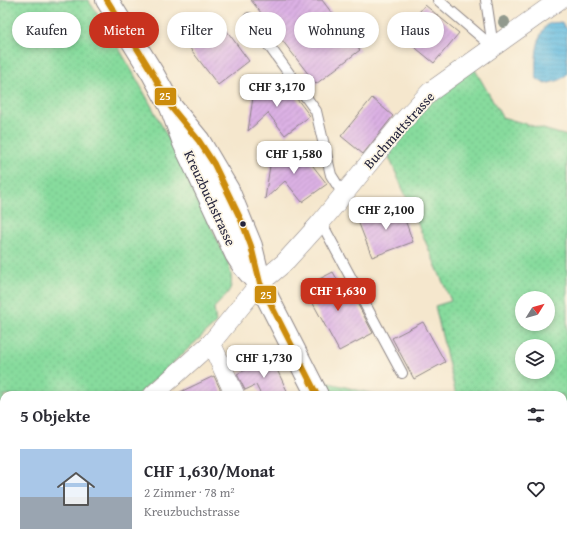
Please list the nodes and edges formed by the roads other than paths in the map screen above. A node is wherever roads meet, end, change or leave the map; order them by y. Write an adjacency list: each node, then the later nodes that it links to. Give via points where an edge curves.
1 (107, 0): 9 (street, Kreuzbuchstrasse, via 171,107 184,142 236,254)
2 (438, 0): 5 (lane)
3 (486, 0): 5 (lane)
4 (559, 0): 5 (street, Buchmattstrasse)
5 (493, 46): 7 (street, Buchmattstrasse, via 430,92)
6 (271, 48): 7 (lane, via 316,111 331,175)
7 (342, 194): 8 (street, Buchmattstrasse)
8 (321, 222): 9 (street, Buchmattstrasse, via 284,263); 11 (lane)
9 (260, 283): 10 (street, Buchmattstrasse); 14 (street, Kreuzbuchstrasse)
10 (211, 343): 12 (street, Buchmattstrasse); 13 (street)
11 (402, 373)
12 (157, 391)
13 (233, 391)
14 (315, 391)

